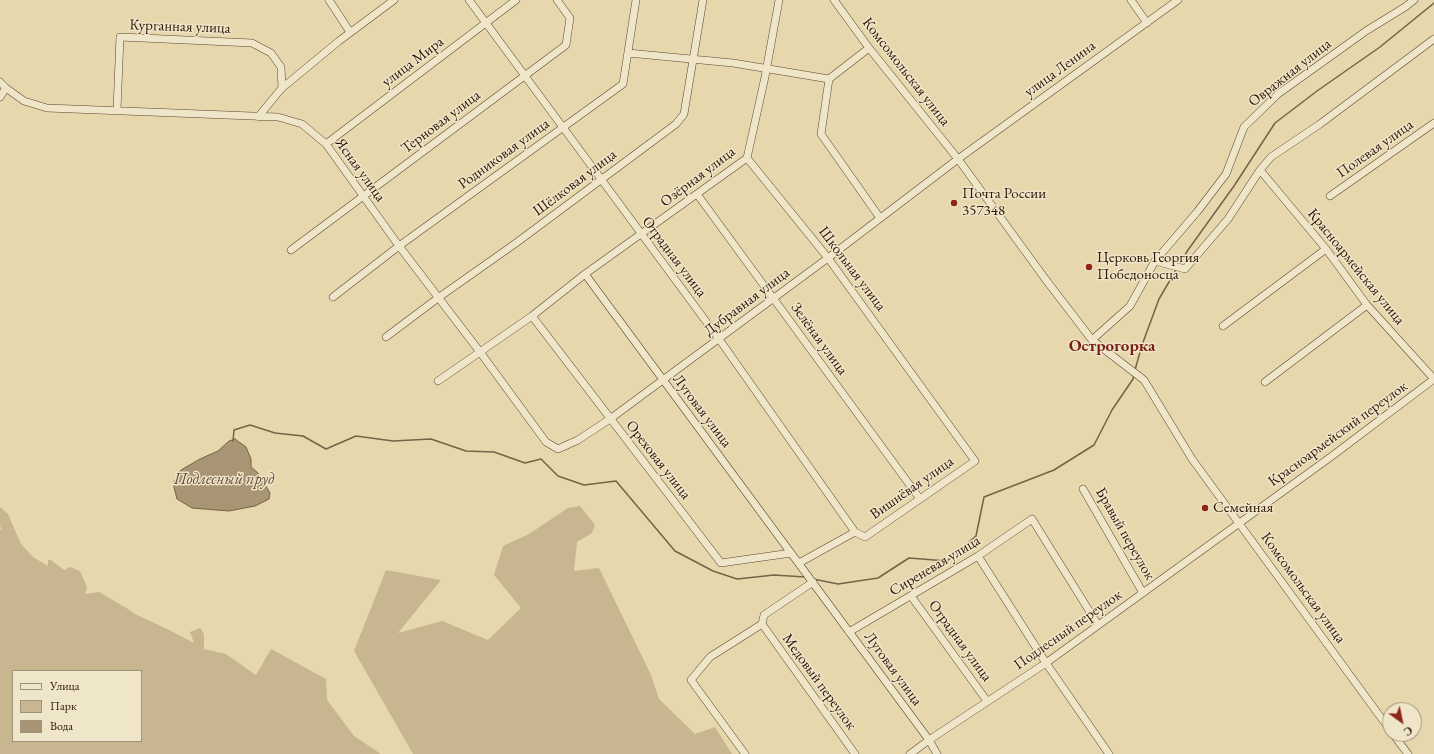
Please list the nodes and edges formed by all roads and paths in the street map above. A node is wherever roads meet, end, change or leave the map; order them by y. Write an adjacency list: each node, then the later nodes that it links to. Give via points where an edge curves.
1 (329, 0): 15 (street)
2 (394, 0): 15 (street)
3 (469, 0): 13 (street, Отрадная улица)
4 (516, 0): 13 (street, улица Мира)
5 (557, 0): 21 (street, Терновая улица, via 570,18 566,45)
6 (636, 0): 18 (street, Родниковая улица)
7 (703, 0): 19 (street, Шёлковая улица)
8 (779, 0): 20 (street, Озёрная улица)
9 (834, 0): 17 (street, Комсомольская улица)
10 (1131, 0): 14 (street)
11 (1178, 0): 14 (street, улица Ленина)
12 (1414, 0): 45 (street, Овражная улица, via 1278,94 1244,127 1226,174)
13 (486, 23): 21 (street, Отрадная улица); 31 (street, улица Мира)
14 (1147, 23): 33 (street, улица Ленина)
15 (350, 32): 25 (street)
16 (1434, 39): 34 (street, via 1320,124 1271,157)
17 (869, 48): 22 (street); 33 (street, Комсомольская улица)
18 (628, 53): 19 (street); 30 (street, Родниковая улица, via 623,84)
19 (693, 60): 20 (street); 35 (street, Шёлковая улица, via 684,114 676,124)
20 (766, 69): 22 (street); 32 (street, Озёрная улица)
21 (525, 76): 30 (street, Отрадная улица); 37 (street, Терновая улица)
22 (829, 79): 39 (street, via 821,134)
23 (0, 82): 24 (street, Ясная улица)
24 (6, 88): 26 (street); 27 (street, Ясная улица, via 24,100 47,108)
25 (282, 88): 27 (street, Курганная улица, via 281,67 271,53 252,43 120,37); 28 (street)
26 (0, 97)
27 (118, 110): 28 (street, Ясная улица)
28 (258, 116): 31 (street, Ясная улица, via 278,117 302,124)
29 (1434, 123): 38 (street, Полевая улица)
30 (563, 128): 35 (street, Отрадная улица); 41 (street, Родниковая улица)
31 (326, 144): 37 (street, Ясная улица)
32 (747, 158): 36 (street, Озёрная улица); 44 (street, Школьная улица)
33 (958, 159): 39 (street, Дубравная улица); 55 (street, Комсомольская улица)
34 (1260, 170): 42 (street, Красноармейская улица); 45 (street, via 1228,219 1185,269)
35 (601, 180): 40 (street, Отрадная улица); 48 (street, Шёлковая улица)
36 (697, 194): 40 (street, Озёрная улица); 49 (street, Зелёная улица)
37 (363, 196): 41 (street, Ясная улица); 43 (street, Терновая улица)
38 (1330, 196)
39 (880, 218): 44 (street, Дубравная улица)
40 (642, 235): 46 (street, Озёрная улица); 54 (street, Отрадная улица)
41 (399, 246): 47 (street, Родниковая улица); 48 (street, Ясная улица)
42 (1326, 249): 50 (street, Красноармейская улица); 52 (street)
43 (291, 250)
44 (828, 258): 49 (street, Дубравная улица); 61 (street, Школьная улица)
45 (1155, 261): 55 (street, Овражная улица, via 1130,306)
46 (585, 274): 51 (street, Озёрная улица); 58 (street, Луговая улица)
47 (333, 297)
48 (438, 298): 53 (street, Шёлковая улица); 56 (street, Ясная улица)
49 (773, 298): 54 (street, Дубравная улица); 65 (street, Зелёная улица)
50 (1367, 305): 57 (street, Красноармейская улица); 60 (street)
51 (532, 316): 56 (street, Озёрная улица); 62 (street, Ореховая улица)
52 (1223, 326)
53 (386, 337)
54 (719, 339): 58 (street, Дубравная улица); 67 (street, Отрадная улица)
55 (1092, 340): 66 (street, Комсомольская улица, via 1144,380 1192,459)
56 (480, 352): 59 (street, Озёрная улица); 63 (street, Ясная улица)
57 (1434, 379): 66 (street, Красноармейский переулок)
58 (662, 380): 62 (street, Дубравная улица); 68 (street, Луговая улица)
59 (438, 381)
60 (1265, 382)
61 (932, 399): 65 (street, Вишнёвая улица, via 975,461)
62 (610, 419): 63 (street, Дубравная улица, via 564,447 558,449); 68 (street, Ореховая улица, via 722,563)
63 (546, 442)
64 (1083, 489): 72 (street, Бравый переулок)
65 (920, 499): 67 (street, Вишнёвая улица, via 865,537)
66 (1239, 523): 72 (street, Подлесный переулок); 79 (street, Комсомольская улица)
67 (855, 532): 70 (street, Вишнёвая улица)
68 (791, 553): 70 (street, Луговая улица)
69 (978, 556): 73 (street, Сиреневая улица); 75 (street, Сиреневая улица, via 1032,519); 77 (street)
70 (799, 563): 71 (street, Луговая улица)
71 (813, 582): 74 (street, via 764,615); 76 (street, Луговая улица)
72 (1143, 593): 75 (street, Подлесный переулок)
73 (911, 596): 76 (street, Сиреневая улица); 78 (street, Отрадная улица)
74 (762, 624): 82 (street, via 710,657 691,680); 83 (street, Медовый переулок)
75 (1098, 625): 77 (street, Подлесный переулок)
76 (849, 632): 80 (street, Луговая улица)
77 (1046, 663): 78 (street, Подлесный переулок); 86 (street)
78 (987, 701): 80 (street, Подлесный переулок)
79 (1382, 719)
80 (929, 740): 84 (street, Подлесный переулок); 85 (street, Луговая улица)
81 (1399, 742): 87 (street)
82 (745, 754)
83 (855, 754)
84 (910, 754)
85 (937, 754)
86 (1109, 754)
87 (1408, 754)

